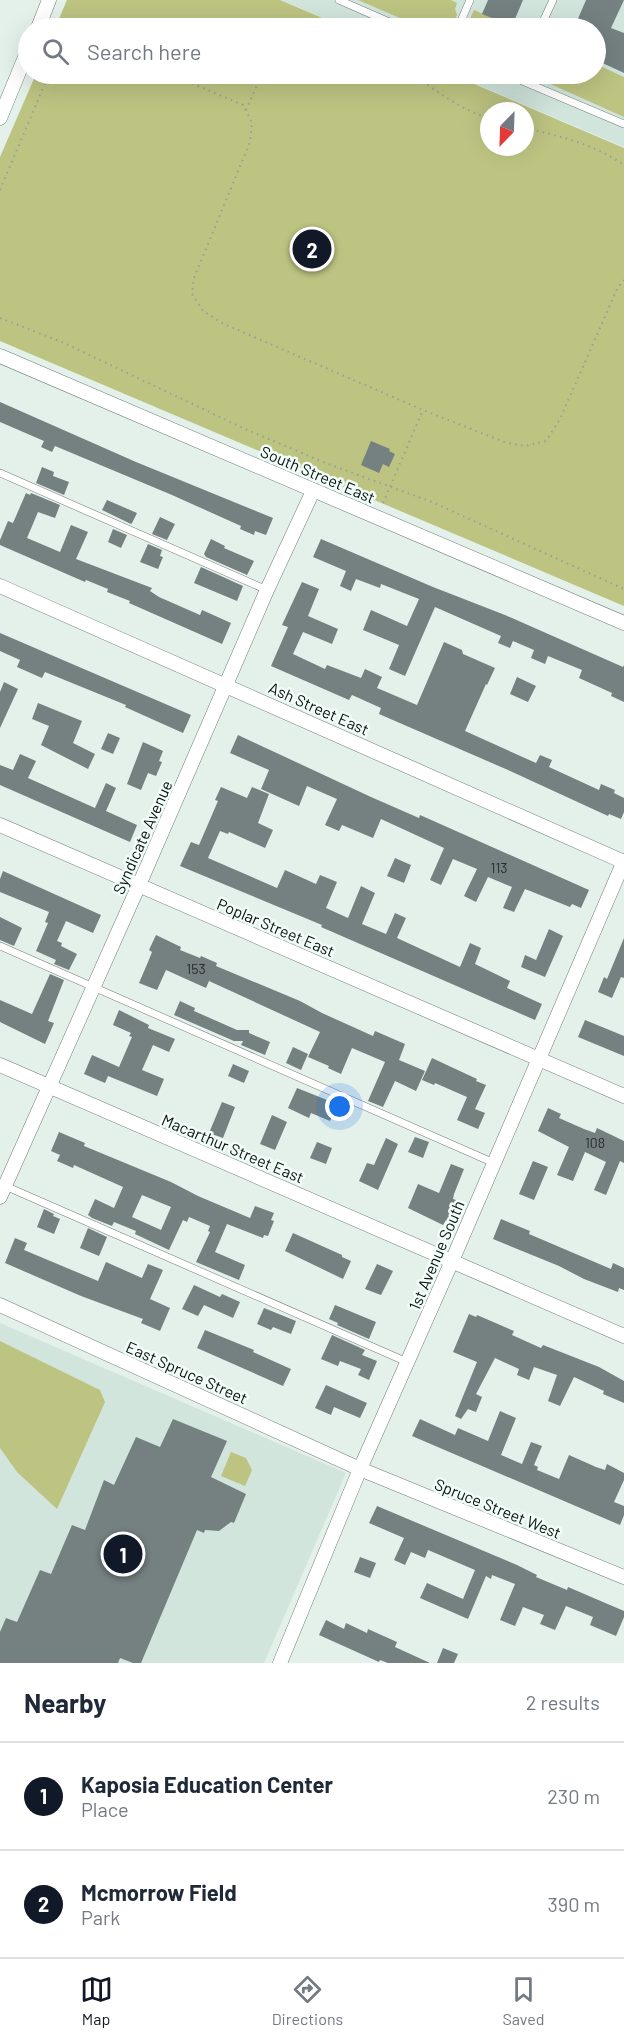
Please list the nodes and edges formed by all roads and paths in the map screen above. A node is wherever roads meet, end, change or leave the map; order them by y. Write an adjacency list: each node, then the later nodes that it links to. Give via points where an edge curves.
1 (50, 0): 5 (street)
2 (339, 0): 6 (lane)
3 (470, 0): 7 (lane)
4 (553, 0): 8 (lane)
5 (42, 18)
6 (380, 18)
7 (462, 18)
8 (545, 18)
9 (18, 74): 17 (street)
10 (45, 84): 21 (path)
11 (194, 84): 15 (path, via 243,105)
12 (258, 84): 15 (path)
13 (427, 84): 16 (path)
14 (537, 84): 18 (lane)
15 (246, 110): 25 (path, via 252,122 250,142 194,278 192,294 203,311 224,324)
16 (480, 115)
17 (0, 118)
18 (624, 124)
19 (534, 130): 20 (path, via 565,137)
20 (624, 165)
21 (0, 190)
22 (624, 280): 25 (path, via 560,419 546,441 525,446 507,443)
23 (0, 318): 27 (path, via 62,342 323,462)
24 (0, 356): 28 (street, South Street East)
25 (423, 410): 27 (path)
26 (0, 473): 32 (lane)
27 (390, 487): 29 (path); 31 (path, via 432,501)
28 (314, 491): 29 (street, South Street East); 32 (street, Syndicate Avenue)
29 (377, 517): 33 (street, South Street East)
30 (0, 586): 34 (street, Ash Street East)
31 (624, 589)
32 (267, 590): 34 (street, Syndicate Avenue)
33 (624, 623)
34 (226, 685): 36 (street, Ash Street East); 37 (street, Syndicate Avenue)
35 (0, 825): 37 (street, Poplar Street East)
36 (624, 862): 40 (street, 1st Avenue South)
37 (139, 885): 39 (street, Syndicate Avenue); 40 (street, Poplar Street East)
38 (0, 946): 39 (lane)
39 (94, 987): 42 (street, Syndicate Avenue); 44 (lane)
40 (538, 1058): 43 (street, Poplar Street East); 44 (street, 1st Avenue South)
41 (0, 1065): 42 (street, Macarthur Street East)
42 (49, 1087): 45 (street, Syndicate Avenue); 46 (street, Macarthur Street East)
43 (624, 1096)
44 (494, 1163): 46 (street, 1st Avenue South)
45 (2, 1189): 49 (lane)
46 (452, 1261): 48 (street, Macarthur Street East); 49 (street, 1st Avenue South)
47 (0, 1305): 50 (street, East Spruce Street)
48 (624, 1336)
49 (407, 1362): 50 (street, 1st Avenue South)
50 (360, 1469): 51 (street, Spruce Street West); 52 (street, 1st Avenue South)
51 (624, 1577)
52 (280, 1663)

